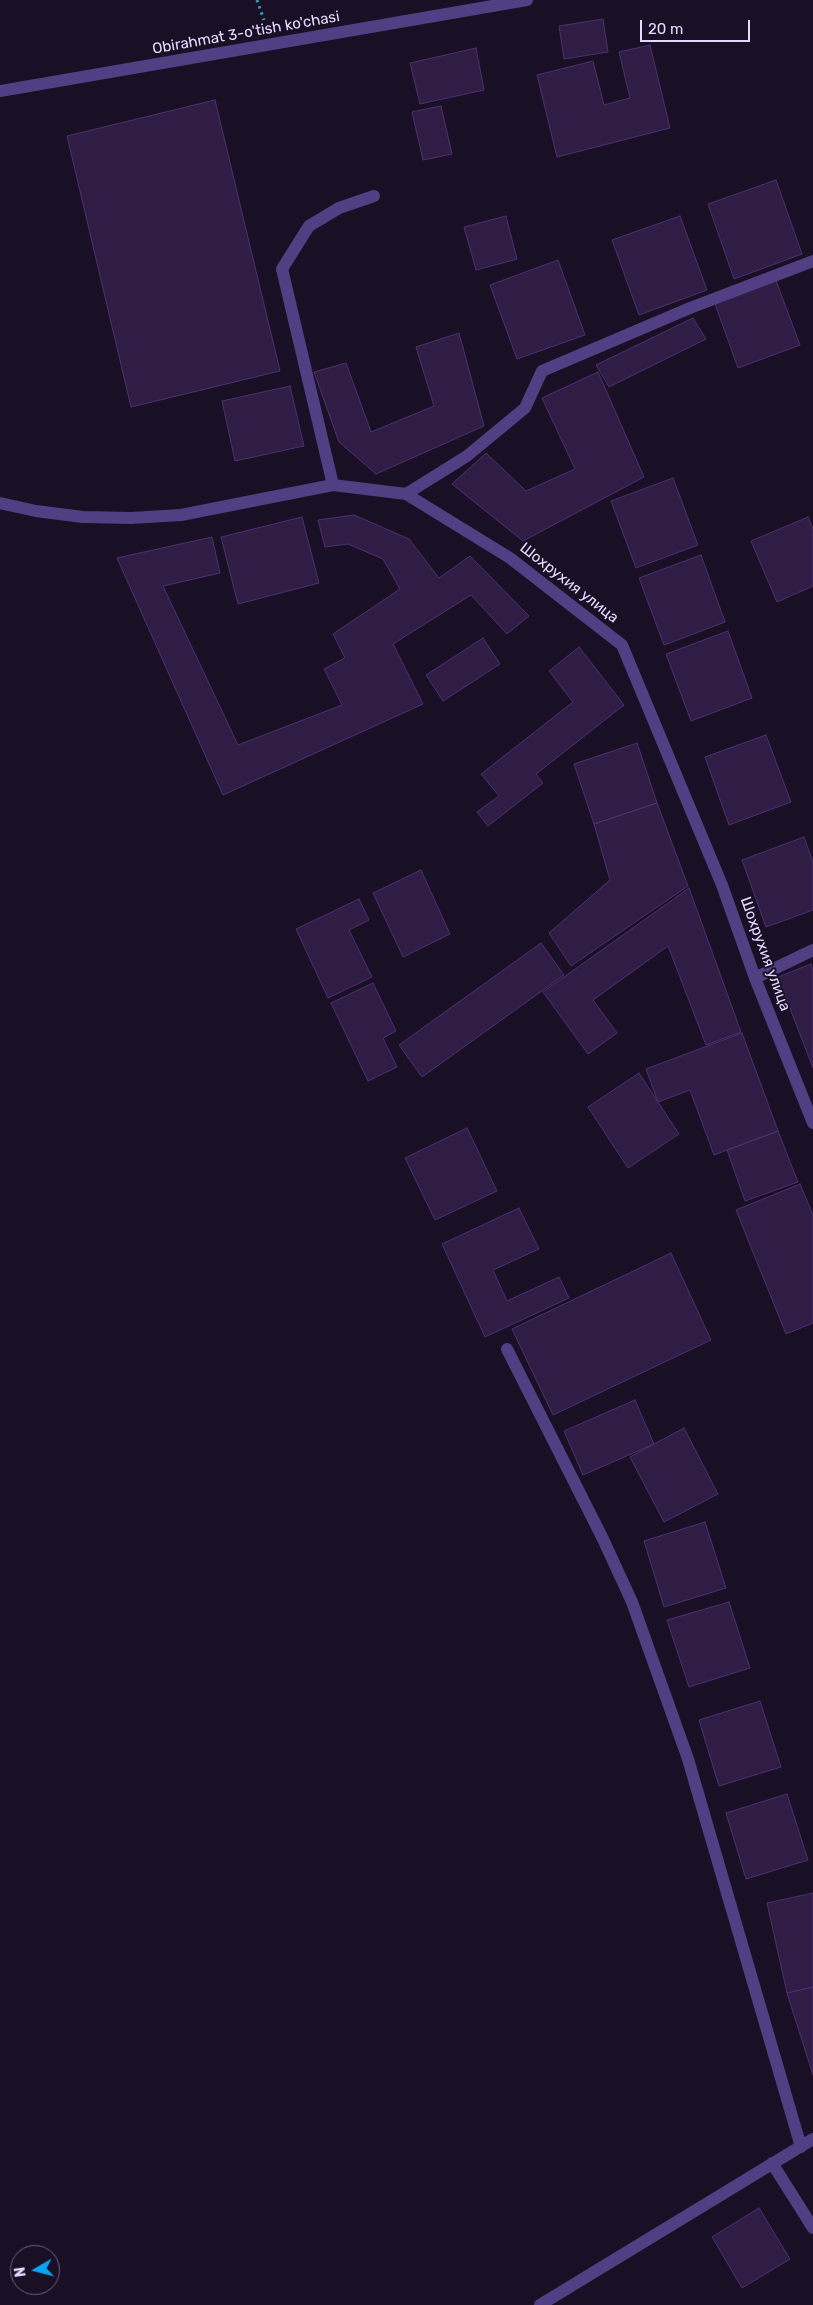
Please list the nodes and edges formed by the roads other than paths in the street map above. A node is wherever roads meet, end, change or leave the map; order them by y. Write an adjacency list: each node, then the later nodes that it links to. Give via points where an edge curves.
1 (527, 0): 2 (street, Obirahmat 3-o'tish ko'chasi)
2 (0, 92)
3 (374, 196): 5 (street, via 340,208 309,226 282,269)
4 (813, 261): 6 (street, via 690,308 542,371 525,408 467,456)
5 (333, 485): 6 (street, Шохрухия улица); 7 (street, Шохрухия улица, via 181,515 131,518 83,517)
6 (406, 494): 9 (street, Шохрухия улица, via 510,558 622,645 722,885)
7 (0, 502)
8 (813, 950): 9 (street)
9 (755, 978): 10 (street, Шохрухия улица)
10 (813, 1123)
11 (507, 1349): 13 (street, via 632,1602 688,1759)
12 (813, 2139): 13 (street)
13 (801, 2147): 14 (street)
14 (772, 2163): 15 (street); 16 (street)
15 (813, 2228)
16 (540, 2305)

